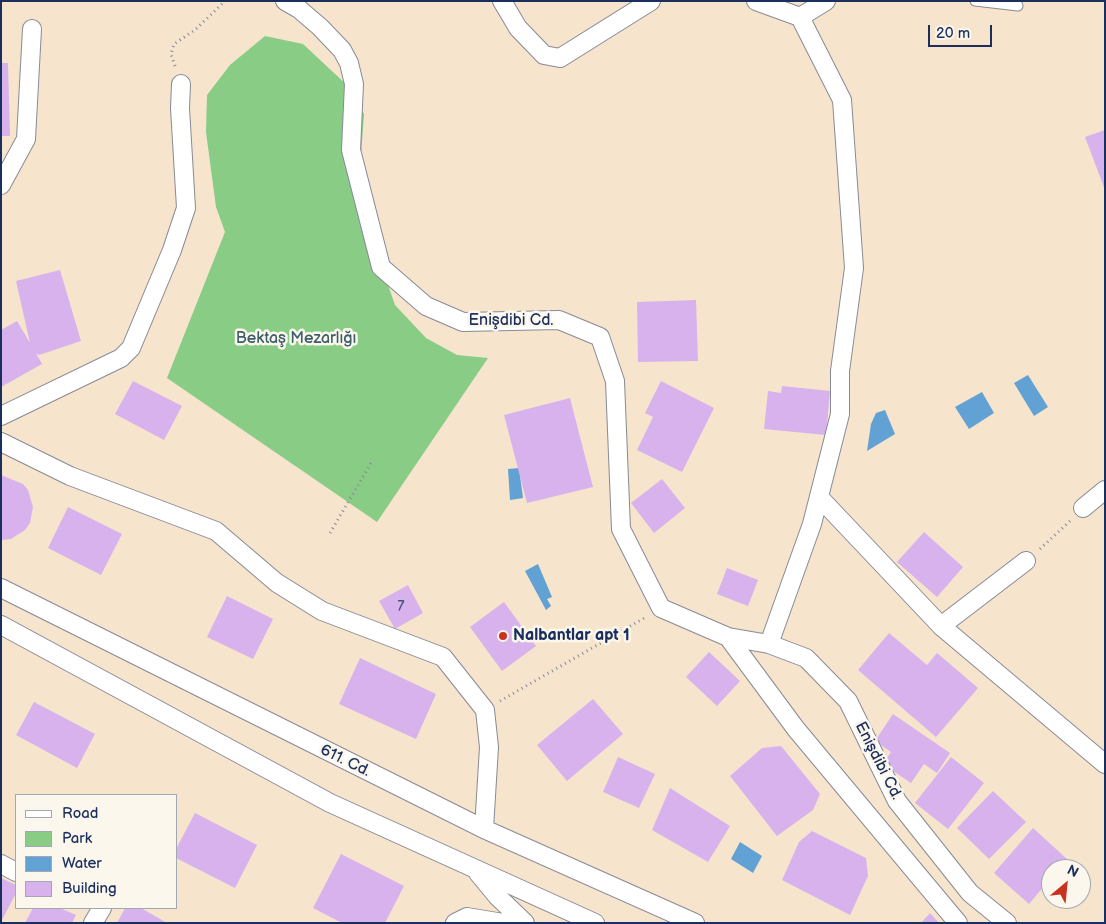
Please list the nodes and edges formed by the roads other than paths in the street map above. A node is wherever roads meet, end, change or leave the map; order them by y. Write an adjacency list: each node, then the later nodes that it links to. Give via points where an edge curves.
1 (284, 1): 21 (street, Enişdibi Cd., via 320,27 342,50 349,63 354,84 351,150 381,267 426,306 463,322 559,320 600,337 615,380 621,529 661,608)
2 (502, 1): 3 (street, via 518,28 544,55 560,58)
3 (651, 1)
4 (756, 1): 8 (street)
5 (826, 1): 8 (street)
6 (974, 1): 7 (lane, via 1018,6)
7 (1016, 1)
8 (800, 17): 15 (street, via 842,100 854,268 840,371 840,414)
9 (32, 29): 11 (street, via 26,139)
10 (181, 84): 12 (street, via 186,208 131,348 122,358)
11 (2, 177)
12 (1, 416)
13 (1, 442): 24 (street, via 70,476 216,531 277,583 322,612 443,657 485,710 490,747)
14 (1105, 490): 16 (street)
15 (819, 497): 20 (street); 22 (street)
16 (1083, 508)
17 (1026, 561): 20 (street)
18 (1, 588): 24 (street, 611. Cd.)
19 (1, 625): 26 (street, via 330,803)
20 (941, 626): 23 (street)
21 (728, 637): 22 (street, Enişdibi Cd.); 33 (street, Enişdibi Cd., via 796,729)
22 (769, 644): 34 (street, Enişdibi Cd., via 806,658 848,700 897,801 970,893)
23 (1105, 764)
24 (484, 829): 32 (street, 611. Cd.)
25 (1, 864): 27 (street)
26 (475, 868): 30 (street, via 497,896); 31 (street)
27 (15, 871)
28 (455, 923): 29 (street, via 467,917)
29 (503, 923)
30 (525, 923)
31 (595, 923)
32 (695, 923)
33 (958, 923)
34 (1007, 923)

